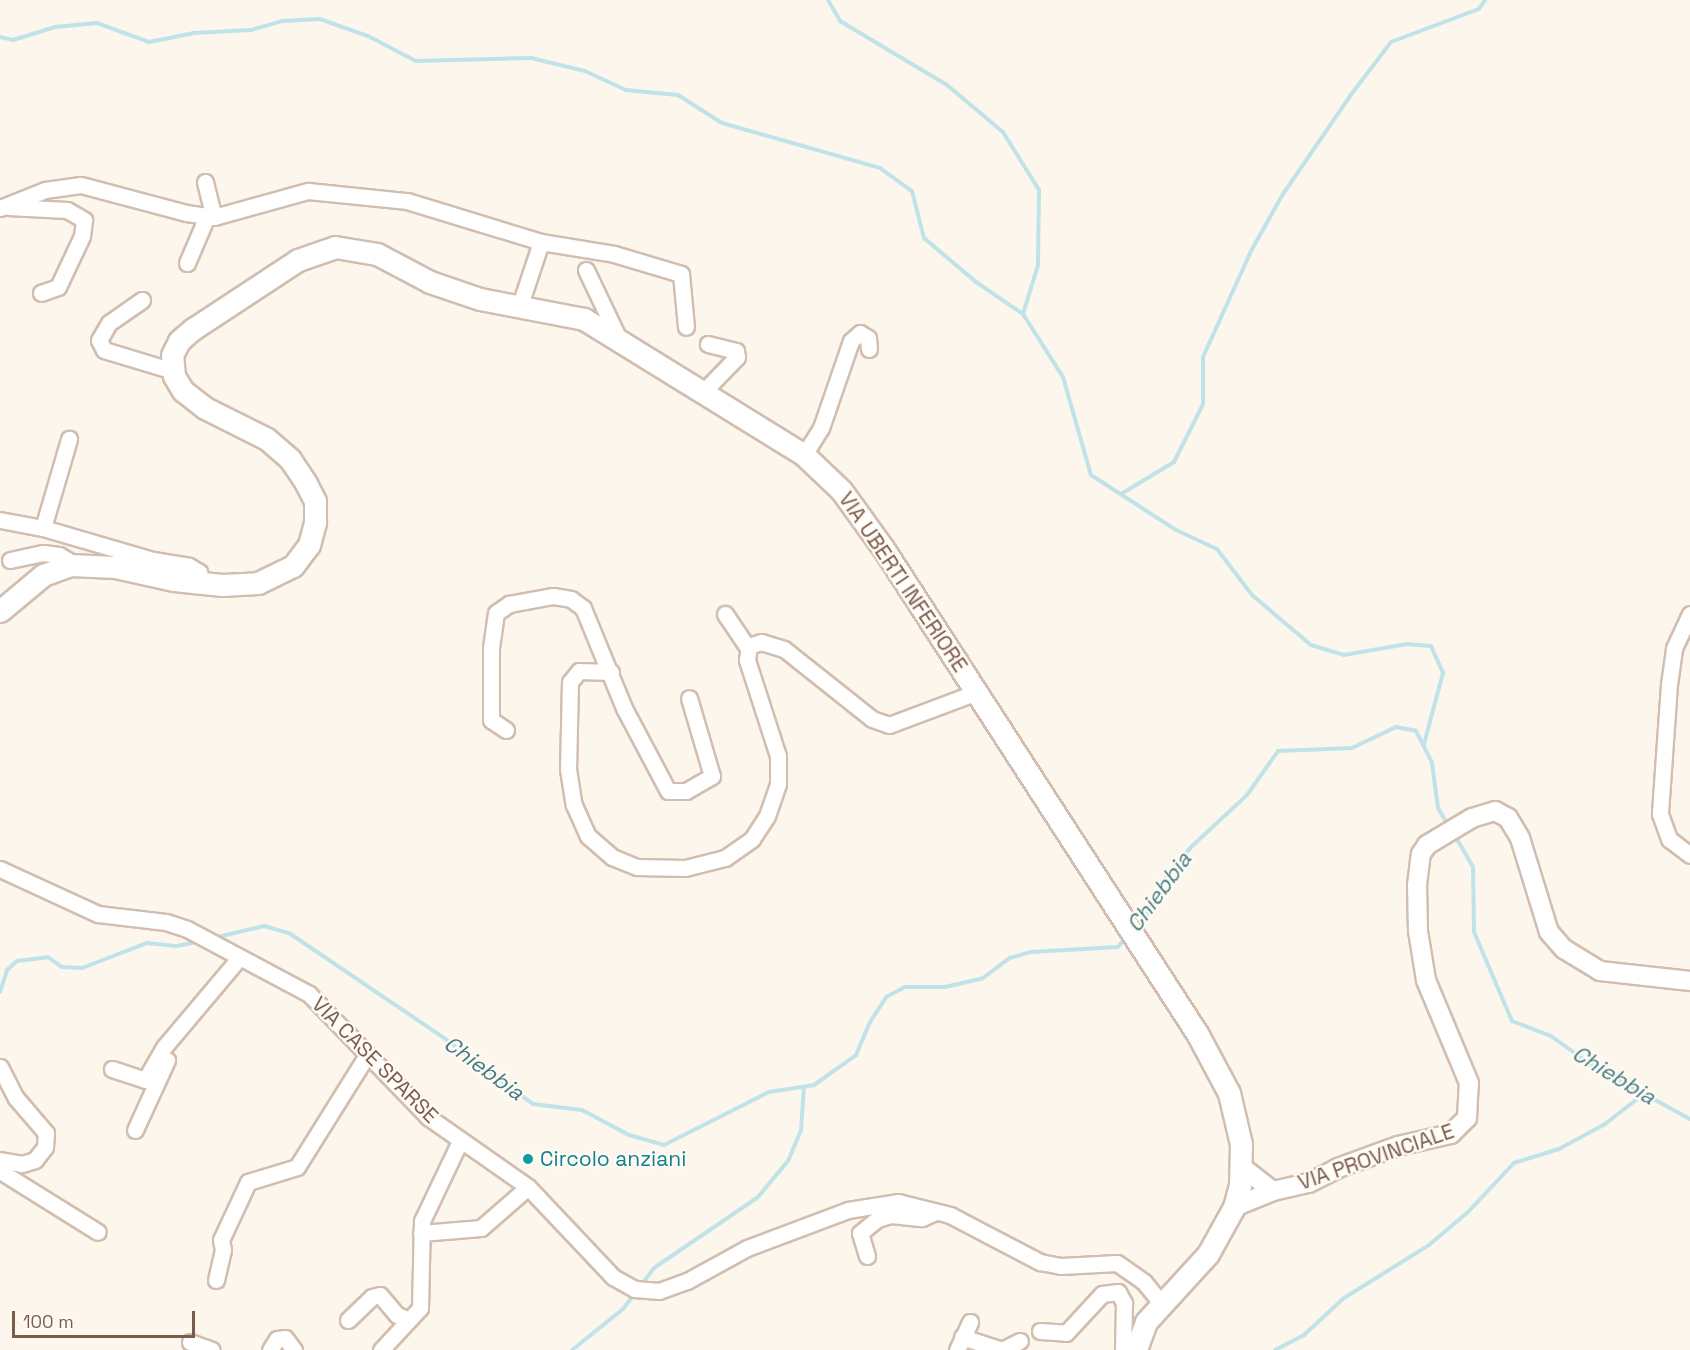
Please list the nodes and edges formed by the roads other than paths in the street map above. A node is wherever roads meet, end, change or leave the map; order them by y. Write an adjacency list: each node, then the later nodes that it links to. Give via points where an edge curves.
1 (205, 182): 3 (street)
2 (2, 207): 3 (street, via 61,185 81,184); 7 (street, via 67,210 84,220 80,242 58,287)
3 (210, 216): 4 (street, via 290,194 328,191 407,201); 5 (street)
4 (541, 242): 9 (street); 10 (street, via 614,254 681,274)
5 (187, 263)
6 (586, 270): 11 (street)
7 (41, 293)
8 (142, 300): 14 (street, via 109,323 99,340 104,350)
9 (520, 305): 11 (main road, VIA UBERTI INFERIORE, via 584,319); 14 (main road, VIA UBERTI INFERIORE, via 480,299 419,278 377,254 335,247 298,260 193,328 175,346)
10 (686, 327)
11 (618, 337): 15 (main road, VIA UBERTI INFERIORE)
12 (708, 344): 15 (street, via 736,351 737,357)
13 (869, 349): 17 (street, via 868,338 860,333 851,341 821,428)
14 (173, 371): 22 (main road, via 177,384 190,398 267,440 290,459 315,501 309,545 293,566 258,583)
15 (704, 391): 17 (main road, VIA UBERTI INFERIORE)
16 (69, 439): 19 (street)
17 (804, 455): 28 (main road, VIA UBERTI INFERIORE, via 859,513)
18 (2, 522): 19 (street)
19 (44, 528): 22 (street, via 153,560 189,566 199,572)
20 (10, 560): 21 (street, via 43,553 59,555)
21 (74, 564): 22 (main road, via 115,567); 23 (main road, via 43,574)
22 (202, 584)
23 (0, 611)
24 (725, 614): 26 (street)
25 (1690, 614): 31 (street, via 1674,649 1660,814 1669,839)
26 (747, 647): 27 (street, via 747,660 778,756 778,784 767,816 752,839 725,858 700,866 637,867 612,857 588,836 573,805 568,769 570,682 579,670); 28 (street, via 761,642 784,649 872,719 889,725)
27 (611, 672): 29 (street, via 624,708 668,791 686,792 712,776); 30 (street, via 583,608 571,599 553,596 509,604 496,613 491,648 491,720)
28 (977, 692): 42 (main road, VIA UBERTI INFERIORE, via 1198,1035 1238,1119)
29 (689, 698)
30 (506, 730)
31 (1690, 855)
32 (0, 869): 33 (street, VIA CASE SPARSE, via 98,914 166,922)
33 (239, 958): 35 (street); 36 (street, VIA CASE SPARSE, via 309,994)
34 (1690, 981): 45 (street, VIA PROVINCIALE, via 1600,971 1578,960 1549,932 1520,838 1508,818 1495,811 1465,821 1421,854 1417,885 1418,931 1426,980 1469,1083 1467,1118 1451,1134 1398,1146 1338,1168 1309,1184)
35 (182, 1030): 38 (street, via 165,1046 145,1080); 39 (street)
36 (367, 1055): 40 (street, VIA CASE SPARSE, via 429,1117); 51 (street, via 297,1167 248,1182 221,1240 223,1250)
37 (0, 1067): 41 (street, via 16,1098 46,1133 45,1147 35,1160 22,1164)
38 (112, 1069)
39 (135, 1130)
40 (460, 1141): 44 (street, VIA CASE SPARSE); 49 (street, via 428,1205)
41 (0, 1160)
42 (1242, 1167): 45 (street, VIA PROVINCIALE); 46 (main road, VIA UBERTI INFERIORE)
43 (0, 1170): 48 (street)
44 (528, 1187): 47 (street, VIA CASE SPARSE, via 613,1277 649,1291 687,1281 747,1248 848,1210 898,1202); 49 (street, via 481,1228)
45 (1273, 1191): 46 (street, VIA PROVINCIALE)
46 (1234, 1207): 52 (main road, VIA UBERTI INFERIORE, via 1208,1254)
47 (936, 1211): 50 (street, via 922,1218 891,1215 877,1219 860,1233); 52 (street, VIA CASE SPARSE, via 1040,1262 1061,1266 1117,1263 1144,1282)
48 (98, 1232)
49 (421, 1233): 53 (street, via 420,1308)
50 (867, 1256)
51 (216, 1280)
52 (1162, 1304): 65 (main road, VIA UBERTI INFERIORE, via 1144,1327)
53 (407, 1319): 54 (street, via 397,1315 380,1295 372,1297); 63 (street)
54 (348, 1320)
55 (970, 1322): 59 (street)
56 (1040, 1331): 64 (street, via 1066,1333 1102,1294 1118,1292 1124,1303)
57 (1020, 1341): 59 (street, via 1002,1350)
58 (190, 1342): 60 (street)
59 (959, 1343)
60 (212, 1350)
61 (270, 1350): 62 (street, via 277,1339 285,1338)
62 (294, 1350)
63 (381, 1350)
64 (1124, 1350)
65 (1136, 1350)

